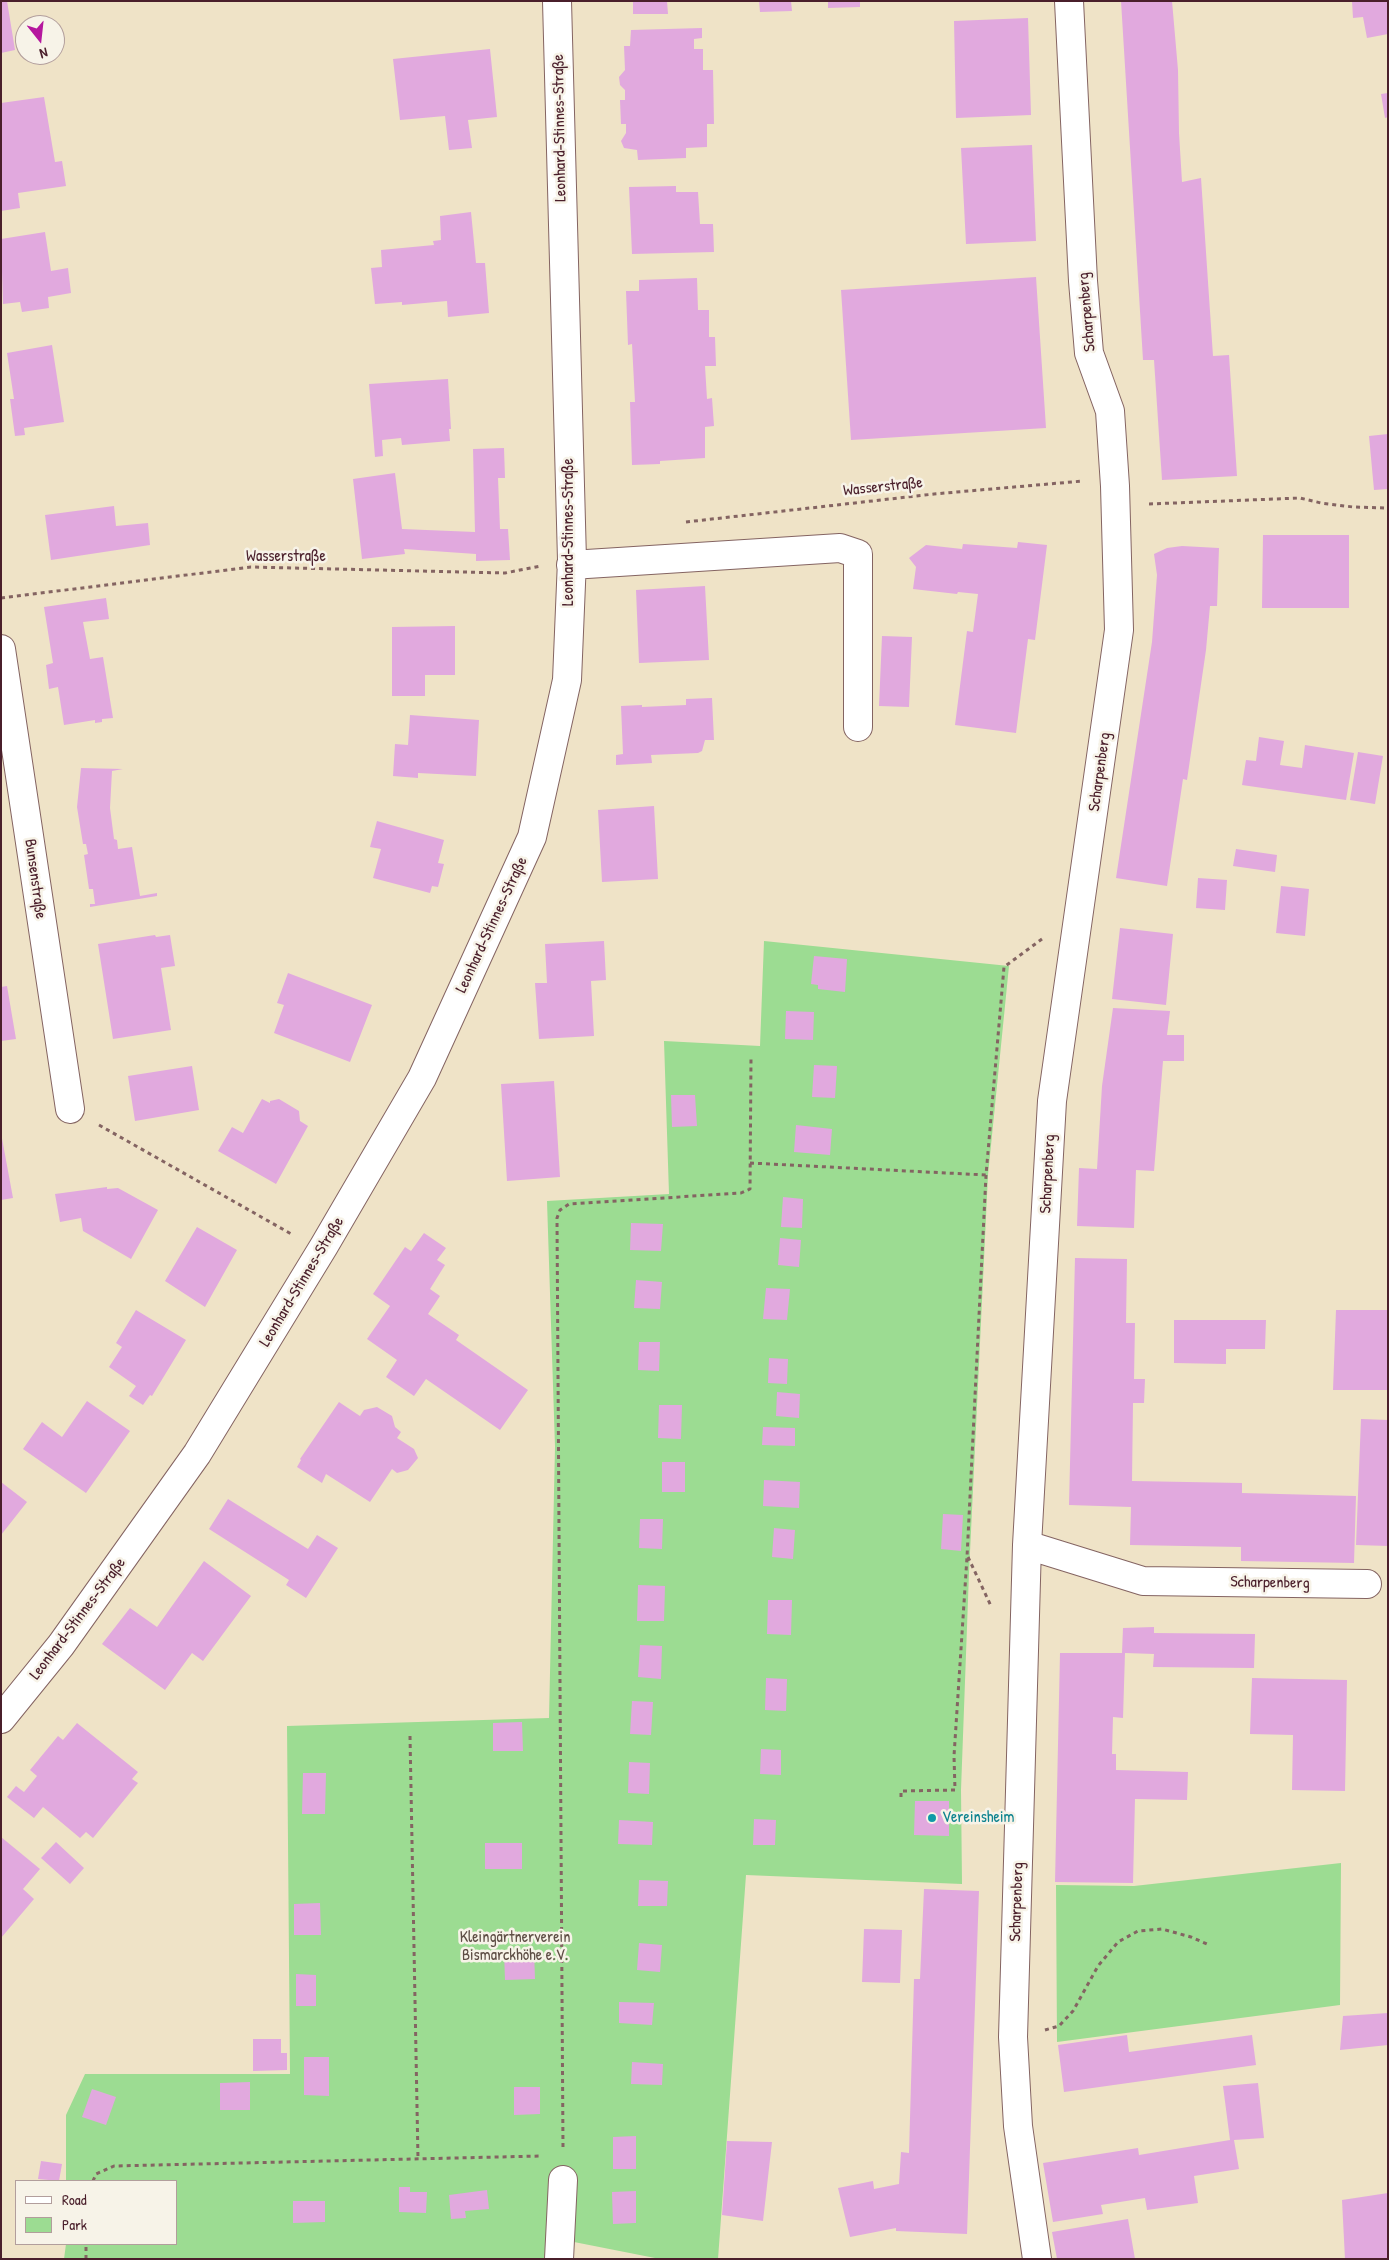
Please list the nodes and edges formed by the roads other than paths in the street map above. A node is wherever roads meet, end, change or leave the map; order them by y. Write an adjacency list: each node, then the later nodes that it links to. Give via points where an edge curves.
1 (557, 1): 3 (street, Leonhard-Stinnes-Straße)
2 (1069, 1): 7 (street, Scharpenberg, via 1089,353 1110,411 1119,630 1052,1101)
3 (572, 563): 5 (street, via 840,548 858,554); 9 (street, Leonhard-Stinnes-Straße, via 567,680 532,837 422,1078 197,1454 61,1645)
4 (1, 649): 6 (street, Bunsenstraße)
5 (858, 727)
6 (70, 1109)
7 (1028, 1545): 8 (street, Scharpenberg, via 1142,1581); 12 (street, Scharpenberg, via 1013,2037 1018,2126)
8 (1367, 1584)
9 (1, 1719)
10 (562, 2180): 11 (street)
11 (559, 2259)
12 (1037, 2259)

